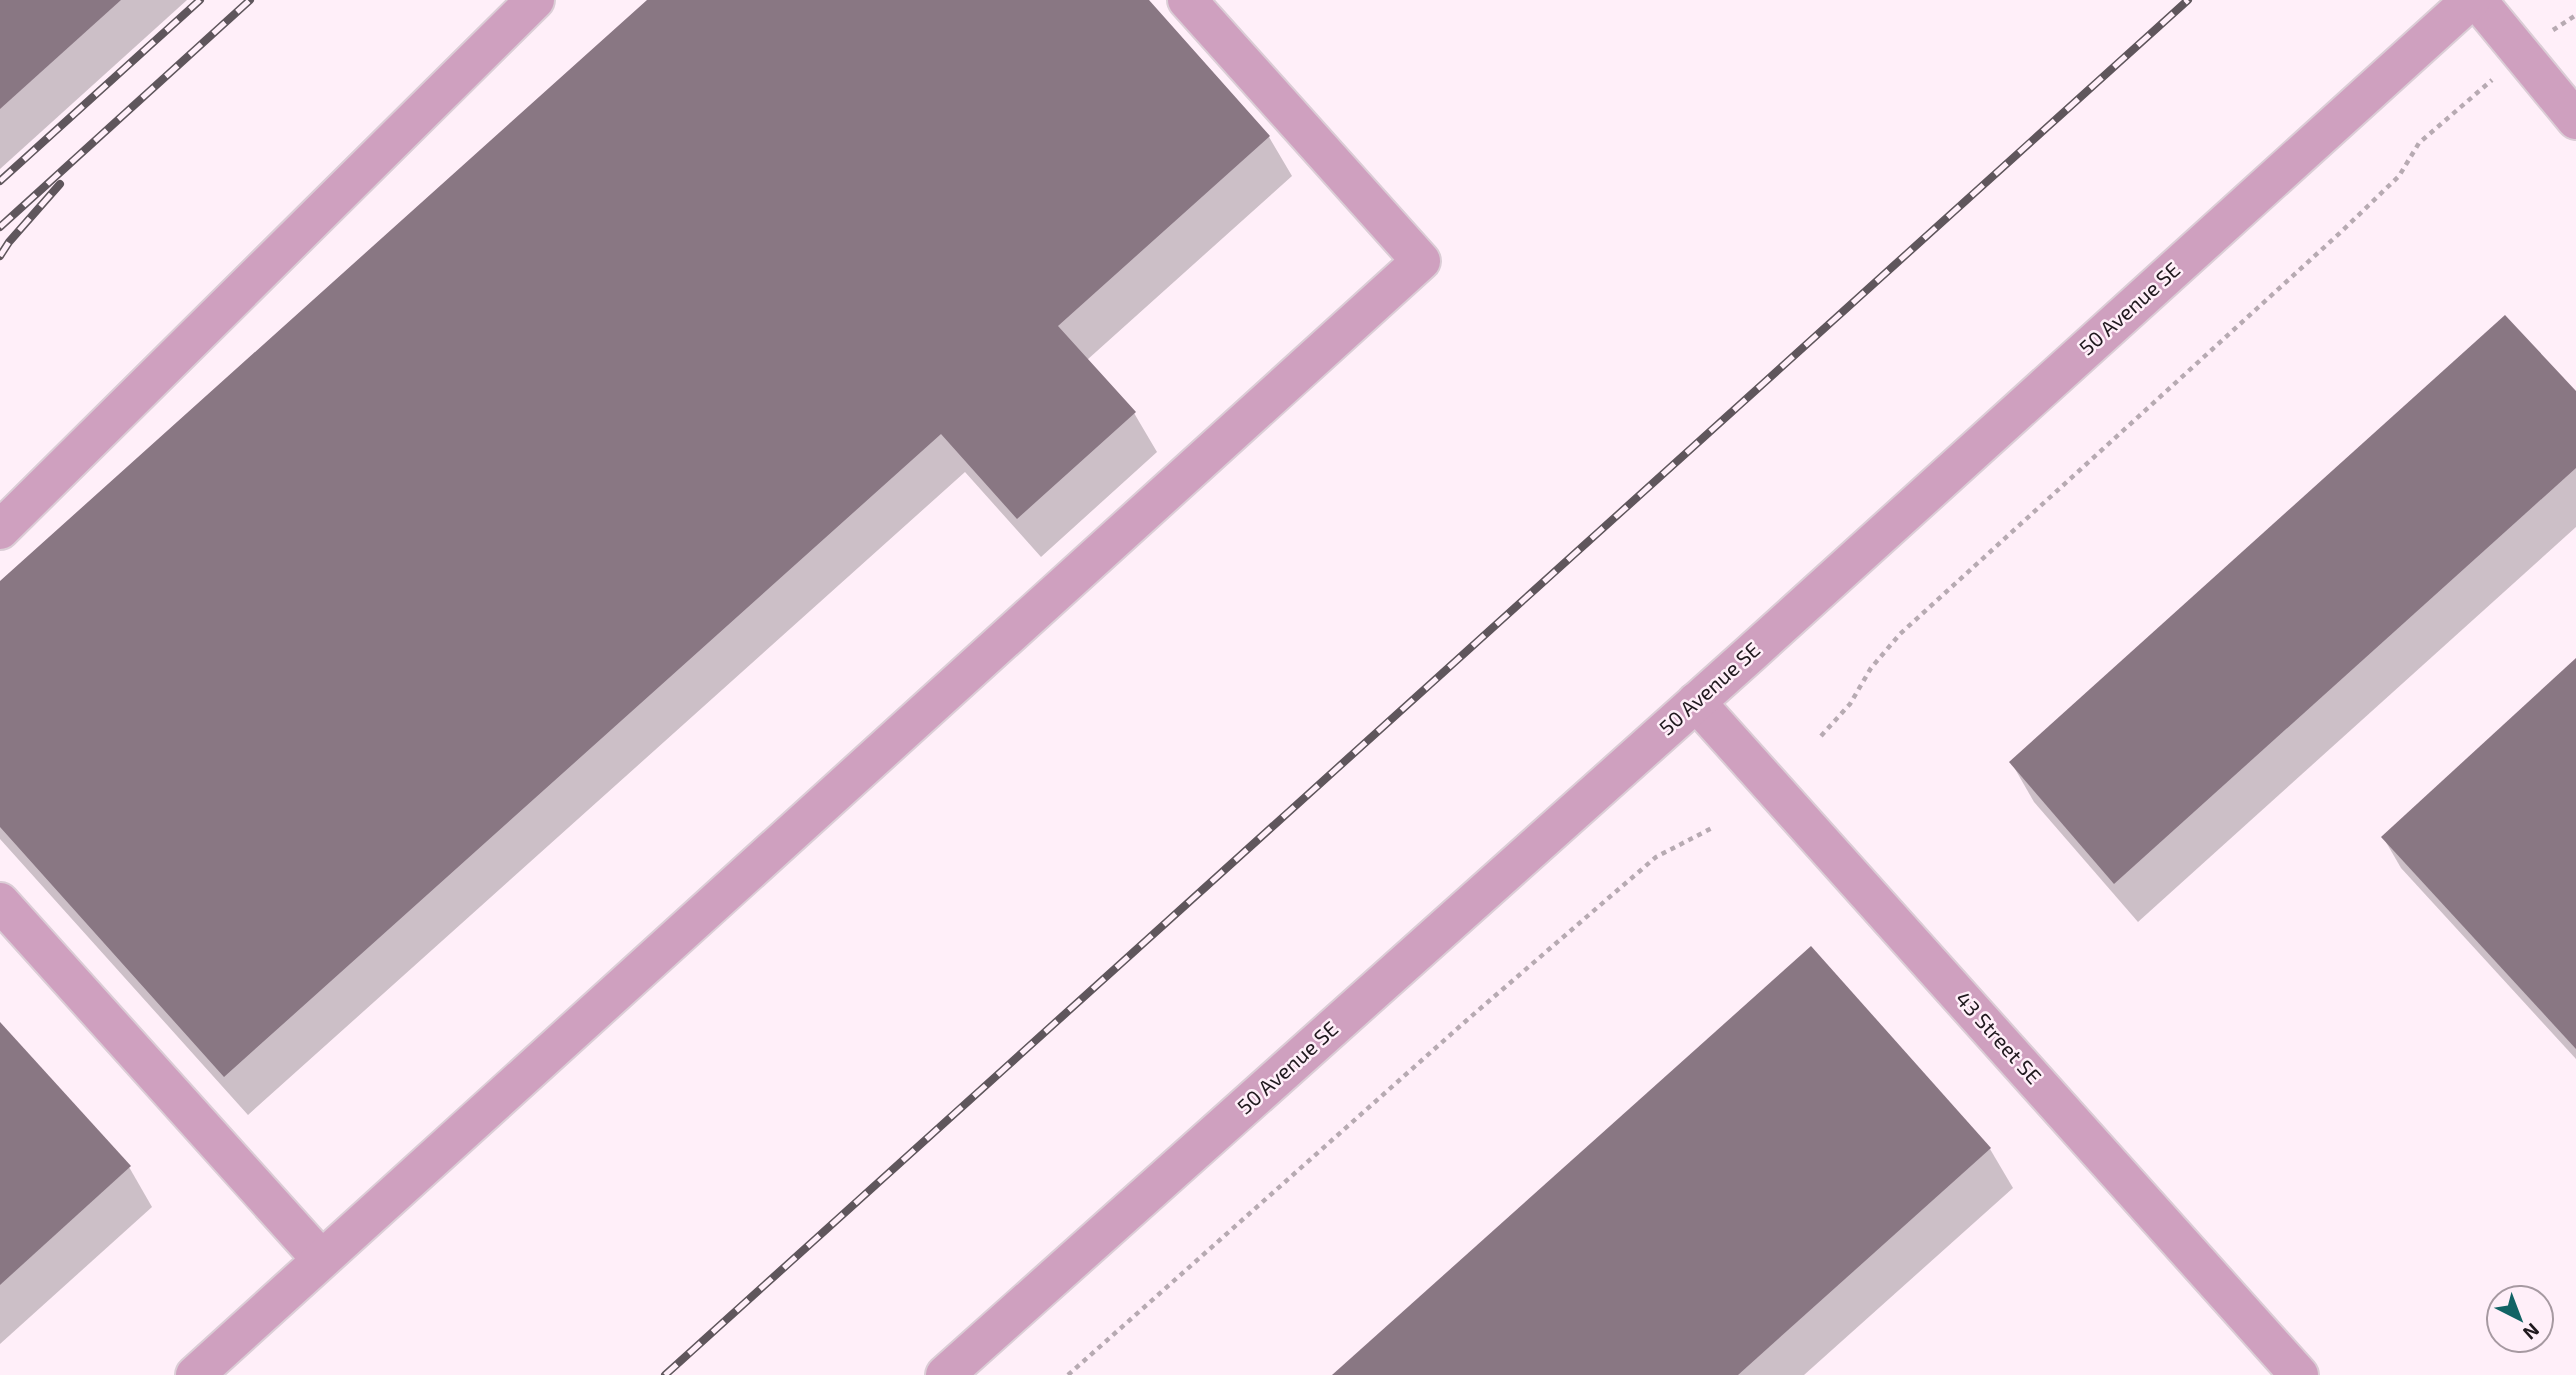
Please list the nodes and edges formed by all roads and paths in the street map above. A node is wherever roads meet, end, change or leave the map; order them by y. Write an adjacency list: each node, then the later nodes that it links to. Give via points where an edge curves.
1 (535, 0): 8 (street)
2 (1187, 0): 13 (street, via 1422,261)
3 (2471, 0): 9 (street, 50 Avenue SE)
4 (2477, 0): 6 (street)
5 (2576, 15): 6 (path)
6 (2521, 53): 7 (street); 10 (path, via 2419,143 2399,176 2350,224 1900,634)
7 (2576, 120)
8 (0, 530)
9 (1696, 702): 15 (street, 50 Avenue SE); 17 (street, 43 Street SE)
10 (1821, 736)
11 (1712, 828): 16 (path, via 1656,857)
12 (0, 902): 13 (street)
13 (321, 1259): 14 (street)
14 (195, 1375)
15 (944, 1375)
16 (1068, 1375)
17 (2299, 1375)

